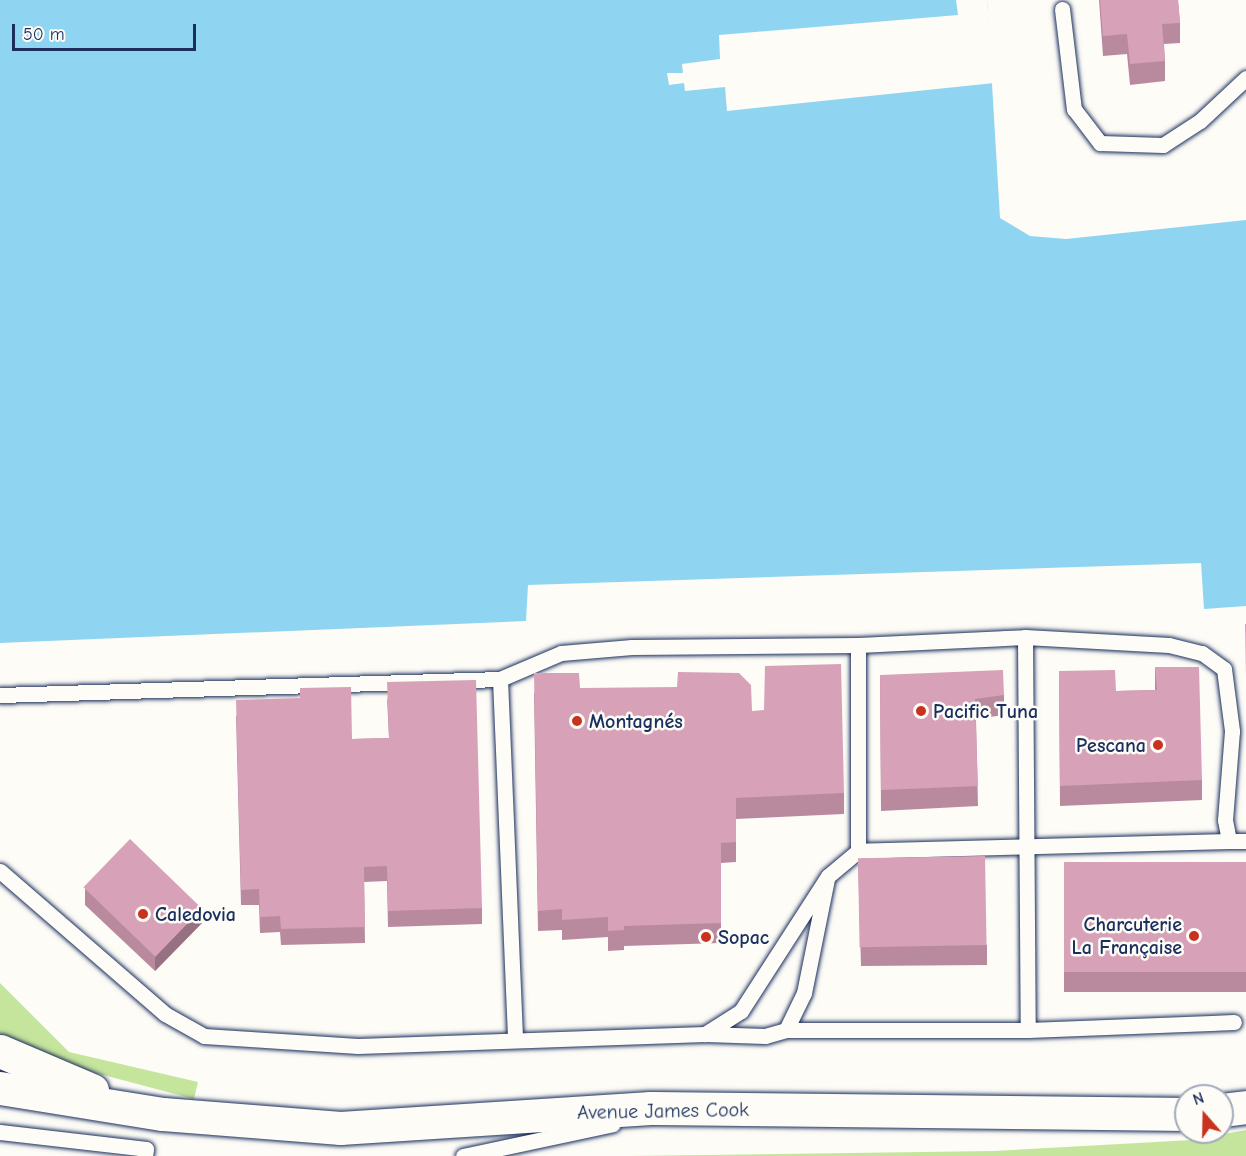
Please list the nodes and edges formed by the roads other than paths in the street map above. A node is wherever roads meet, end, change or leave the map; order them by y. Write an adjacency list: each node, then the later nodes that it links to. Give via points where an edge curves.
1 (1062, 9): 2 (lane, via 1074,109 1100,143 1163,145 1200,121)
2 (1246, 78)
3 (1025, 637): 4 (lane); 7 (lane, via 1169,645 1202,653 1224,669 1232,731 1225,820); 9 (lane)
4 (858, 645): 5 (lane, via 632,647 561,653); 10 (lane)
5 (500, 679): 6 (lane); 17 (lane)
6 (0, 695)
7 (1229, 841): 8 (lane); 9 (lane)
8 (1246, 841)
9 (1026, 844): 10 (lane); 15 (lane)
10 (858, 851): 12 (lane)
11 (0, 871): 17 (lane, via 165,1014 204,1036 358,1046)
12 (828, 876): 14 (lane, via 804,993); 16 (lane, via 741,1011)
13 (1234, 1022): 15 (lane)
14 (786, 1030): 15 (lane); 16 (lane, via 765,1036)
15 (1028, 1030)
16 (705, 1034): 17 (lane)
17 (515, 1039)
18 (0, 1052): 21 (main road, Avenue James Cook)
19 (0, 1088): 21 (main road, Avenue James Cook)
20 (650, 1108): 21 (main road, Avenue James Cook, via 340,1128); 22 (main road, Avenue James Cook); 25 (lane, via 621,1122)
21 (141, 1110)
22 (1174, 1114)
23 (0, 1132): 24 (lane, via 146,1149)
24 (145, 1156)
25 (463, 1156)

